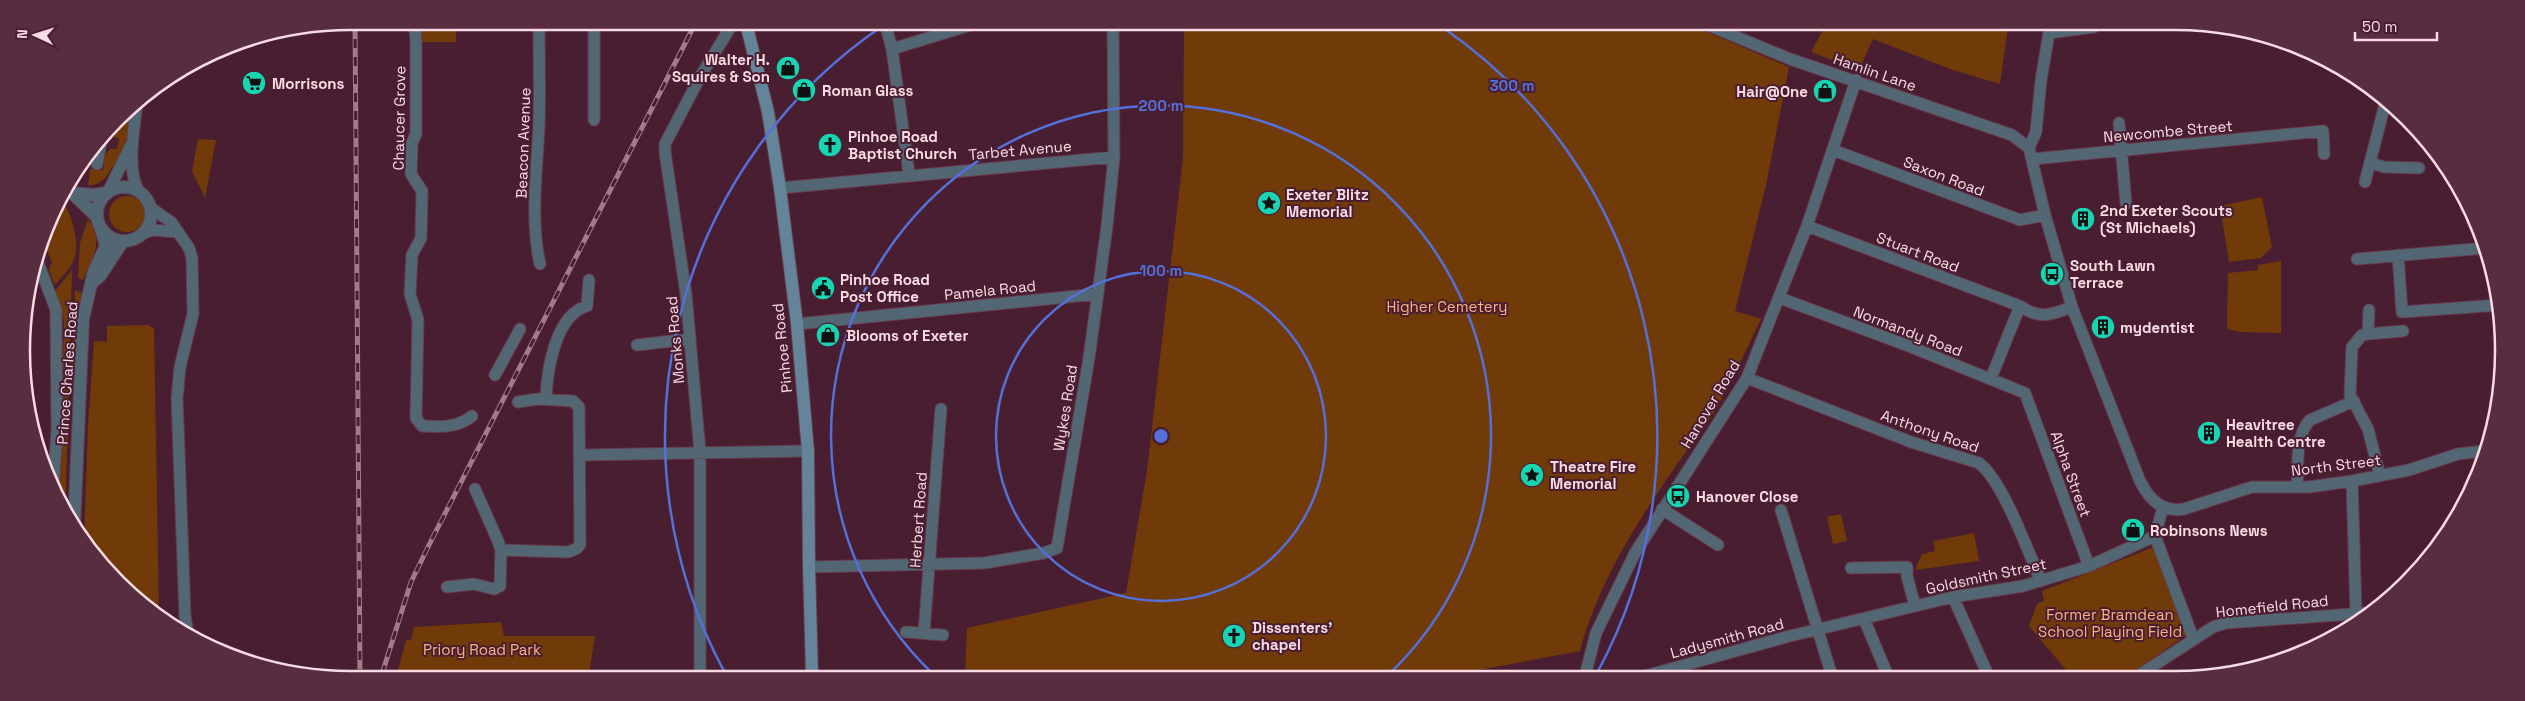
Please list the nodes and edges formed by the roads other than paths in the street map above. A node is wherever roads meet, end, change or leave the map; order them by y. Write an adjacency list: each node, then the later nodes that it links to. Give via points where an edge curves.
1 (414, 30): 70 (street, Chaucer Grove, via 416,134 412,143 411,174 422,191 421,238 412,255 410,294 418,320 416,418 420,425 435,426 460,424)
2 (539, 30): 46 (street, Beacon Avenue, via 536,247)
3 (594, 30): 15 (street)
4 (728, 30): 60 (street, Monks Road, via 665,144 686,294)
5 (748, 30): 29 (main road, Pinhoe Road, via 766,103)
6 (887, 30): 11 (street)
7 (954, 30): 11 (street)
8 (1113, 30): 23 (street, Wykes Road)
9 (1728, 30): 12 (street, Hamlin Lane, via 1790,59)
10 (2050, 30): 21 (street)
11 (892, 49): 27 (street)
12 (1856, 80): 19 (street, Hanover Road); 21 (street, Hamlin Lane, via 2012,136)
13 (2384, 108): 24 (street)
14 (136, 113): 17 (street)
15 (594, 120)
16 (2119, 123): 20 (street)
17 (132, 143): 30 (street, via 133,174); 31 (street)
18 (104, 146): 25 (street)
19 (1833, 150): 36 (street, Saxon Road, via 2020,220); 38 (street, Hanover Road)
20 (2121, 151): 21 (street, Newcombe Street); 22 (street, Newcombe Street, via 2323,131); 34 (street)
21 (2031, 153): 36 (street)
22 (2324, 154)
23 (1114, 156): 27 (street, Tarbet Avenue); 50 (street, Wykes Road)
24 (2371, 163): 26 (street, via 2384,167); 28 (street)
25 (97, 164)
26 (2420, 168)
27 (909, 174): 29 (street, Tarbet Avenue)
28 (2365, 182)
29 (780, 188): 56 (main road, Pinhoe Road)
30 (138, 190): 31 (street, via 118,186); 35 (street, via 144,194)
31 (108, 191): 32 (street, via 94,195); 37 (street, via 98,204)
32 (72, 192)
33 (71, 193): 37 (street)
34 (2126, 204)
35 (151, 208): 40 (street); 41 (street, via 150,221)
36 (2045, 215): 54 (street)
37 (96, 217): 39 (street)
38 (1807, 226): 51 (street, Hanover Road); 52 (street, Stuart Road)
39 (101, 229): 42 (street, via 111,238); 49 (street, Prince Charles Road, via 106,246 94,270)
40 (178, 232): 41 (street, via 153,230); 98 (street, via 192,258 193,296 191,327 180,367 177,398)
41 (144, 233): 42 (street, via 138,238)
42 (123, 241): 49 (street, Prince Charles Road)
43 (2478, 249): 44 (street)
44 (2398, 255): 45 (street); 53 (street, via 2402,312)
45 (2357, 259)
46 (540, 264)
47 (41, 269): 75 (street, Prince Charles Road, via 56,310)
48 (589, 280): 66 (street, via 587,306 570,317 553,351 547,374)
49 (93, 282): 83 (street, Prince Charles Road, via 84,319)
50 (1097, 294): 56 (street, Pamela Road); 87 (street, Wykes Road, via 1056,548 984,563)
51 (1780, 298): 63 (street, Hanover Road); 64 (street, Normandy Road)
52 (2020, 306): 54 (street, Stuart Road, via 2040,316); 64 (street)
53 (2492, 306)
54 (2072, 307): 80 (street, via 2140,481 2152,500)
55 (2369, 310): 59 (street)
56 (797, 324): 71 (main road, Pinhoe Road)
57 (520, 329): 62 (street)
58 (2403, 331): 59 (street)
59 (2368, 334): 67 (street, via 2362,335 2352,347 2350,395)
60 (689, 339): 61 (street); 72 (street, Monks Road)
61 (637, 345)
62 (495, 374)
63 (1747, 378): 81 (street, Hanover Road); 91 (street, Anthony Road, via 1911,442 1979,463 1986,468 2004,500)
64 (1991, 378): 65 (street, Normandy Road)
65 (2025, 393): 88 (street, Alpha Street)
66 (546, 399): 68 (street); 74 (street, via 578,403)
67 (2354, 401): 76 (street, via 2368,429); 78 (street, via 2305,425 2300,436)
68 (518, 402)
69 (941, 409): 87 (street, Herbert Road)
70 (472, 416)
71 (808, 451): 72 (street); 89 (main road, Pinhoe Road)
72 (700, 452): 74 (street); 104 (street, Monks Road)
73 (2479, 452): 76 (street, North Street, via 2458,454)
74 (581, 455): 86 (street, via 580,545 568,552)
75 (54, 473)
76 (2380, 476): 77 (street, North Street)
77 (2352, 481): 78 (street, North Street); 95 (street)
78 (2297, 487): 80 (street, North Street, via 2252,487 2184,509)
79 (475, 489): 86 (street)
80 (2163, 507): 84 (street)
81 (1662, 510): 85 (street); 106 (street, Hanover Road, via 1614,592 1596,633)
82 (1781, 510): 99 (street)
83 (75, 514)
84 (2155, 536): 88 (street, Goldsmith Street); 103 (street)
85 (1718, 545)
86 (500, 550): 92 (street, via 498,588 474,584)
87 (929, 566): 89 (street, Wykes Road); 101 (street, Herbert Road)
88 (2089, 566): 91 (street, Goldsmith Street)
89 (809, 567): 105 (main road, Pinhoe Road)
90 (1850, 568): 94 (street, via 1907,566)
91 (2041, 581): 93 (street, Goldsmith Street)
92 (448, 587)
93 (1953, 597): 94 (street, Goldsmith Street); 110 (street)
94 (1915, 606): 97 (street, Goldsmith Street)
95 (2361, 611)
96 (2358, 613): 103 (street, Homefield Road, via 2226,623)
97 (1864, 618): 99 (street, Goldsmith Street); 109 (street)
98 (187, 626)
99 (1818, 630): 107 (street, Ladysmith Road); 108 (street)
100 (906, 632): 101 (street)
101 (924, 633): 102 (street)
102 (943, 636)
103 (2193, 638): 111 (street, Homefield Road)
104 (700, 671)
105 (812, 671)
106 (1586, 671)
107 (1664, 671)
108 (1830, 671)
109 (1886, 671)
110 (1987, 671)
111 (2145, 671)

